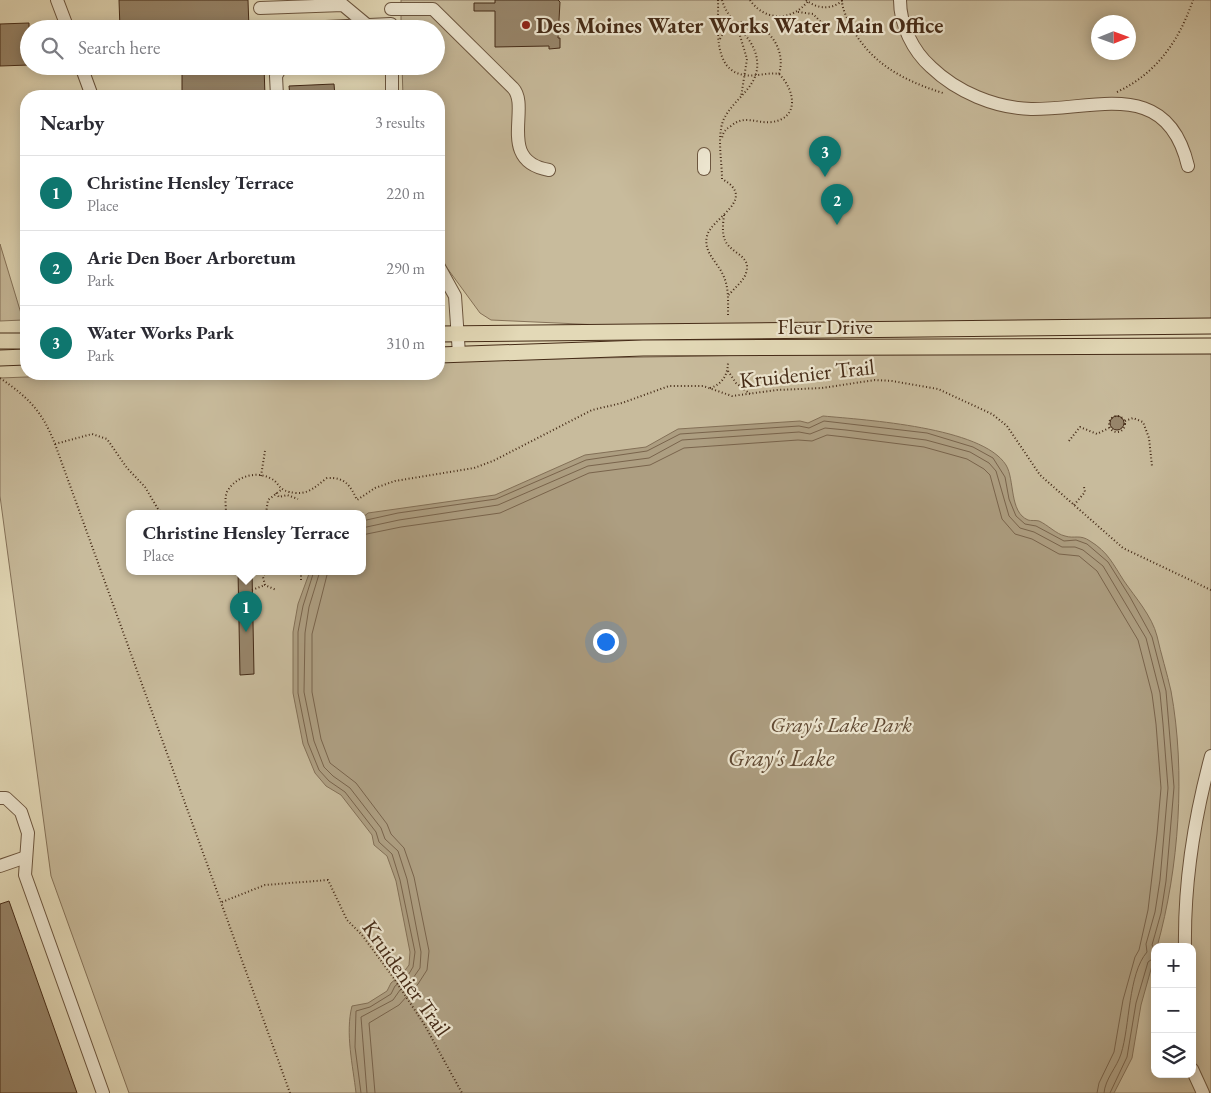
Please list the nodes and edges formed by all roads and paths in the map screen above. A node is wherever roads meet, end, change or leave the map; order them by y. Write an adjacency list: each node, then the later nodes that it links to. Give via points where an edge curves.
1 (57, 0): 14 (street)
2 (718, 0): 21 (path)
3 (722, 0): 17 (path)
4 (750, 0): 12 (path, via 756,8 770,15 786,16)
5 (842, 0): 8 (path, via 824,8); 31 (path, via 846,17 857,38 877,61 905,78)
6 (900, 0): 36 (street, via 904,22 921,58 952,84 979,98 1010,107 1056,108 1120,102 1135,105 1166,122 1178,136)
7 (1192, 0): 32 (path, via 1178,36 1167,52 1139,80)
8 (807, 1): 12 (path)
9 (391, 4): 10 (street); 16 (street)
10 (438, 4): 38 (street, via 516,92 518,143 532,163)
11 (260, 8): 15 (street, via 343,5)
12 (796, 12): 18 (path, via 808,12)
13 (736, 19): 17 (path)
14 (65, 20)
15 (361, 20)
16 (391, 20)
17 (732, 21): 20 (path); 21 (path)
18 (823, 24)
19 (765, 25): 22 (path, via 781,54)
20 (737, 27): 26 (path, via 754,48); 27 (path, via 745,49)
21 (719, 41): 27 (path, via 719,50 728,66)
22 (779, 74): 26 (path); 34 (path, via 792,91 790,110 773,122 752,118 736,122 723,133)
23 (84, 75): 28 (street)
24 (277, 75): 29 (street)
25 (392, 75): 30 (street)
26 (756, 75): 27 (path); 33 (path)
27 (746, 76): 33 (path)
28 (90, 90)
29 (277, 90)
30 (392, 90)
31 (946, 94)
32 (1111, 95)
33 (741, 98): 34 (path, via 724,120)
34 (721, 143): 39 (path, via 722,179 735,196 733,206)
35 (704, 154): 37 (street)
36 (1188, 166)
37 (704, 169)
38 (550, 170)
39 (724, 215): 41 (path, via 710,228 707,246 725,278); 41 (path, via 726,240 744,258 747,268)
40 (445, 278): 45 (street, via 455,296)
41 (728, 297): 42 (path)
42 (728, 315)
43 (1211, 326): 45 (main road, Fleur Drive)
44 (445, 334): 45 (main road, Fleur Drive)
45 (458, 334): 49 (street)
46 (0, 341): 47 (main road)
47 (20, 341)
48 (1211, 346): 49 (main road, Fleur Drive, via 643,348)
49 (459, 354): 50 (main road, Fleur Drive)
50 (445, 355)
51 (20, 357): 52 (main road)
52 (0, 358)
53 (728, 362): 54 (path)
54 (728, 371): 56 (path, via 722,381); 57 (path, via 736,383)
55 (0, 378): 61 (path, via 39,410)
56 (710, 388): 57 (path, Kruidenier Trail, via 732,396); 66 (path, Kruidenier Trail, via 676,385 592,410 493,461 474,468 395,481 357,500 348,483 334,478 327,478 311,491)
57 (750, 394): 69 (path, Kruidenier Trail, via 875,380 938,389 975,405 1007,426 1040,475)
58 (1125, 421): 59 (path, via 1120,432); 59 (path, via 1114,415 1109,420); 63 (path, via 1134,418 1143,422 1149,438)
59 (1109, 428): 60 (path, via 1097,434 1080,427)
60 (1069, 441)
61 (55, 444): 70 (path, via 92,434 107,440); 84 (path)
62 (265, 452): 64 (path)
63 (1152, 466)
64 (261, 476): 66 (path, via 272,478); 71 (path, via 242,477 232,486 226,496)
65 (1084, 487): 69 (path, via 1085,492)
66 (282, 490): 67 (path)
67 (276, 493): 68 (path, via 278,497 287,494); 72 (path, via 268,500)
68 (298, 500)
69 (1074, 505): 79 (path, Kruidenier Trail, via 1123,548)
70 (159, 510)
71 (226, 510)
72 (266, 510)
73 (264, 575): 76 (path)
74 (301, 575): 75 (path)
75 (300, 580)
76 (266, 585): 77 (path); 78 (path)
77 (252, 590)
78 (276, 590)
79 (1211, 590)
80 (1211, 756): 85 (street, via 1187,873)
81 (0, 798): 82 (street, via 6,798 20,812 28,833)
82 (26, 857): 83 (street); 87 (street, via 25,875)
83 (0, 866)
84 (221, 902): 88 (path); 89 (path, Kruidenier Trail, via 265,884 328,880 347,920 379,957 424,1024)
85 (1185, 943)
86 (1196, 1078): 90 (street)
87 (103, 1093)
88 (290, 1093)
89 (462, 1093)
90 (1203, 1093)

